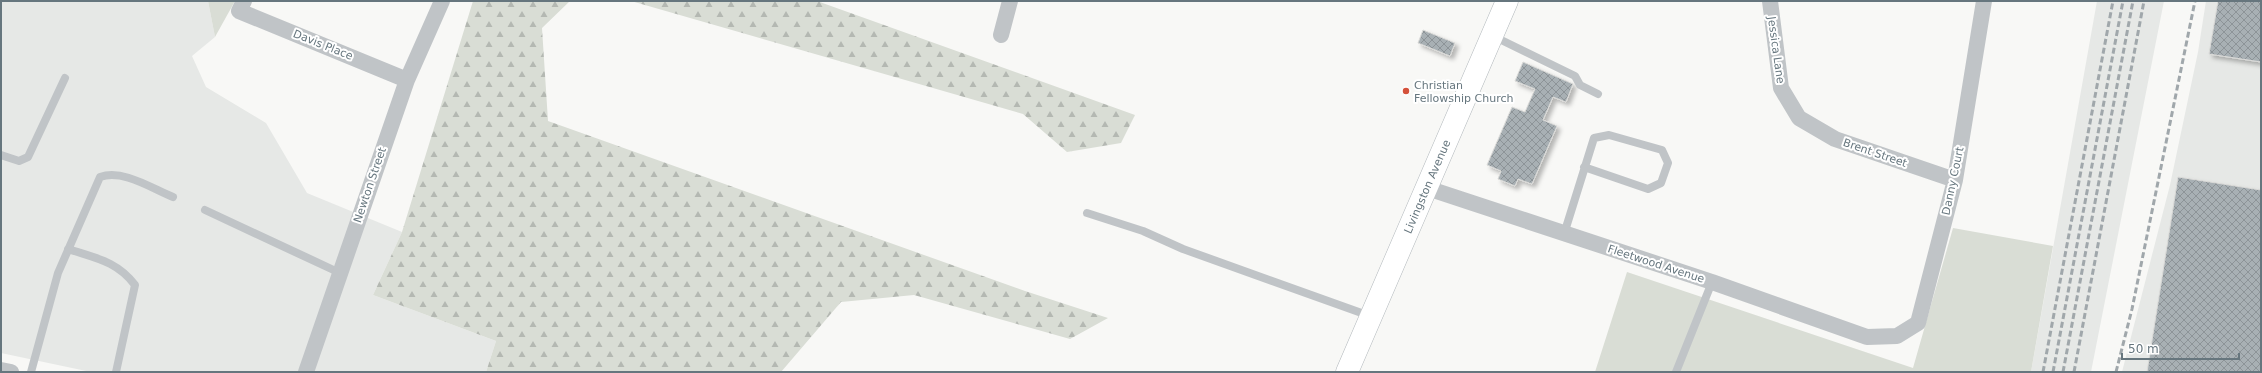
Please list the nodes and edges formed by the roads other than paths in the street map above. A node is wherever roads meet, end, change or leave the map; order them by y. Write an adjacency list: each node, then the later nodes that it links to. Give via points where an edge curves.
1 (442, 1): 10 (street, Newton Street)
2 (1010, 1): 7 (street)
3 (1507, 1): 8 (main road, Livingston Avenue)
4 (1770, 1): 12 (street, Jessica Lane, via 1781,88)
5 (1984, 1): 15 (street, Danny Court)
6 (241, 6): 10 (street, Davis Place)
7 (1001, 35)
8 (1492, 36): 11 (lane, via 1575,76 1580,85); 16 (main road, Livingston Avenue)
9 (65, 78): 13 (lane, via 28,157 20,161)
10 (407, 80): 22 (street, Newton Street)
11 (1598, 94)
12 (1799, 118): 15 (street, Brent Street, via 1835,139)
13 (1, 155)
14 (1584, 167): 14 (lane, via 1648,189 1661,183 1668,163 1662,150 1609,135 1594,138); 20 (lane)
15 (1955, 180): 25 (street, Danny Court, via 1918,323 1897,336)
16 (1427, 188): 20 (street, Fleetwood Avenue); 24 (main road, Livingston Avenue)
17 (173, 197): 21 (lane, via 119,175 109,174 100,177)
18 (205, 210): 22 (lane)
19 (1087, 213): 24 (lane, via 1143,231 1183,249)
20 (1564, 234): 23 (street, Fleetwood Avenue)
21 (68, 249): 28 (lane, via 58,273); 29 (lane, via 110,263 125,271 135,285)
22 (340, 273): 30 (street, Newton Street)
23 (1712, 282): 25 (street, Fleetwood Avenue, via 1867,336); 32 (lane)
24 (1371, 317): 31 (main road, Livingston Avenue)
25 (1886, 336)
26 (1, 370): 27 (street)
27 (11, 372)
28 (32, 372)
29 (116, 372)
30 (306, 372)
31 (1348, 372)
32 (1676, 372)

